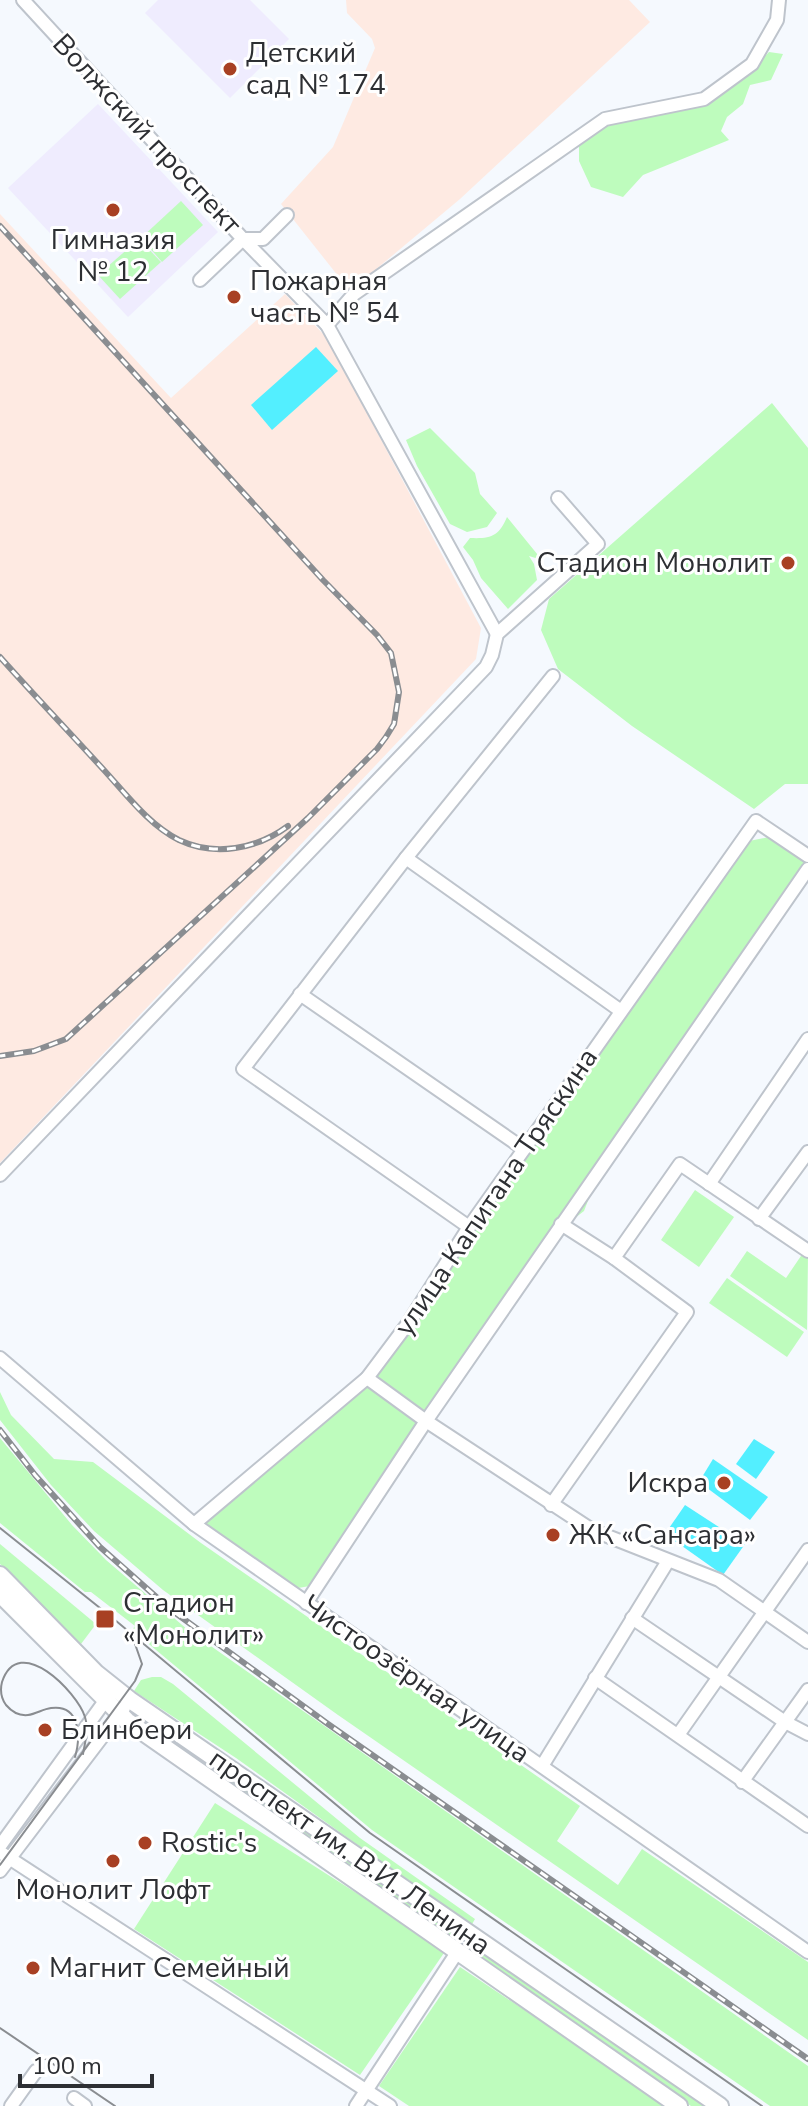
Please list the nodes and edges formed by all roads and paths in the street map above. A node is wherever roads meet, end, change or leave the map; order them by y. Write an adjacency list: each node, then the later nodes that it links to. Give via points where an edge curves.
1 (23, 0): 4 (street, Волжский проспект)
2 (779, 0): 6 (street, via 777,20 752,64 704,99 605,119 354,294)
3 (287, 215): 4 (street, via 263,239)
4 (243, 239): 5 (street); 6 (street, Волжский проспект)
5 (200, 280)
6 (327, 325): 8 (street, Волжский проспект)
7 (558, 498): 8 (street, via 598,544)
8 (497, 634): 18 (street, via 486,667)
9 (553, 676): 11 (street)
10 (808, 856): 14 (street, улица Капитана Тряскина, via 756,821)
11 (406, 858): 13 (street); 14 (street)
12 (808, 869): 21 (street)
13 (300, 994): 16 (street); 22 (street, via 243,1069)
14 (621, 1011): 16 (street, улица Капитана Тряскина)
15 (808, 1039): 19 (street)
16 (524, 1149): 22 (street, улица Капитана Тряскина)
17 (808, 1152): 20 (street)
18 (0, 1175)
19 (709, 1184): 20 (street); 24 (street, via 680,1164)
20 (759, 1219): 23 (street)
21 (561, 1224): 24 (street); 27 (street)
22 (469, 1227): 26 (street, улица Капитана Тряскина)
23 (808, 1251)
24 (614, 1258): 28 (street, via 687,1312)
25 (0, 1358): 29 (street, Чистоозёрная улица)
26 (367, 1378): 27 (street); 29 (street, улица Капитана Тряскина)
27 (426, 1421): 28 (street); 34 (street)
28 (551, 1505): 31 (street, via 592,1530)
29 (194, 1524): 34 (street, Чистоозёрная улица)
30 (808, 1550): 35 (street)
31 (668, 1561): 35 (street, via 719,1580); 36 (street)
32 (0, 1575): 41 (main road, проспект им. В.И. Ленина)
33 (0, 1594): 41 (main road, проспект им. В.И. Ленина)
34 (306, 1603): 47 (street, Чистоозёрная улица)
35 (765, 1613): 37 (street); 38 (street)
36 (632, 1618): 38 (street); 39 (street)
37 (808, 1642)
38 (719, 1677): 44 (street); 46 (street)
39 (595, 1678): 46 (street); 47 (street)
40 (808, 1690): 44 (street)
41 (110, 1694): 42 (main road, проспект им. В.И. Ленина); 43 (main road, проспект им. В.И. Ленина); 50 (street)
42 (130, 1700): 43 (street); 53 (main road, проспект им. В.И. Ленина)
43 (119, 1715): 51 (street); 54 (main road, проспект им. В.И. Ленина)
44 (785, 1722): 45 (street); 48 (street)
45 (808, 1734)
46 (678, 1735): 48 (street)
47 (542, 1766): 55 (street, Чистоозёрная улица)
48 (742, 1782): 49 (street)
49 (808, 1826)
50 (0, 1846)
51 (5, 1856): 52 (street); 57 (street)
52 (0, 1871)
53 (468, 1934): 54 (main road); 62 (main road, проспект им. В.И. Ленина)
54 (458, 1951): 57 (street); 61 (main road, проспект им. В.И. Ленина)
55 (808, 1952)
56 (36, 2071): 58 (street)
57 (365, 2090): 59 (street); 60 (street)
58 (11, 2106)
59 (356, 2106)
60 (390, 2106)
61 (679, 2106)
62 (720, 2106)

